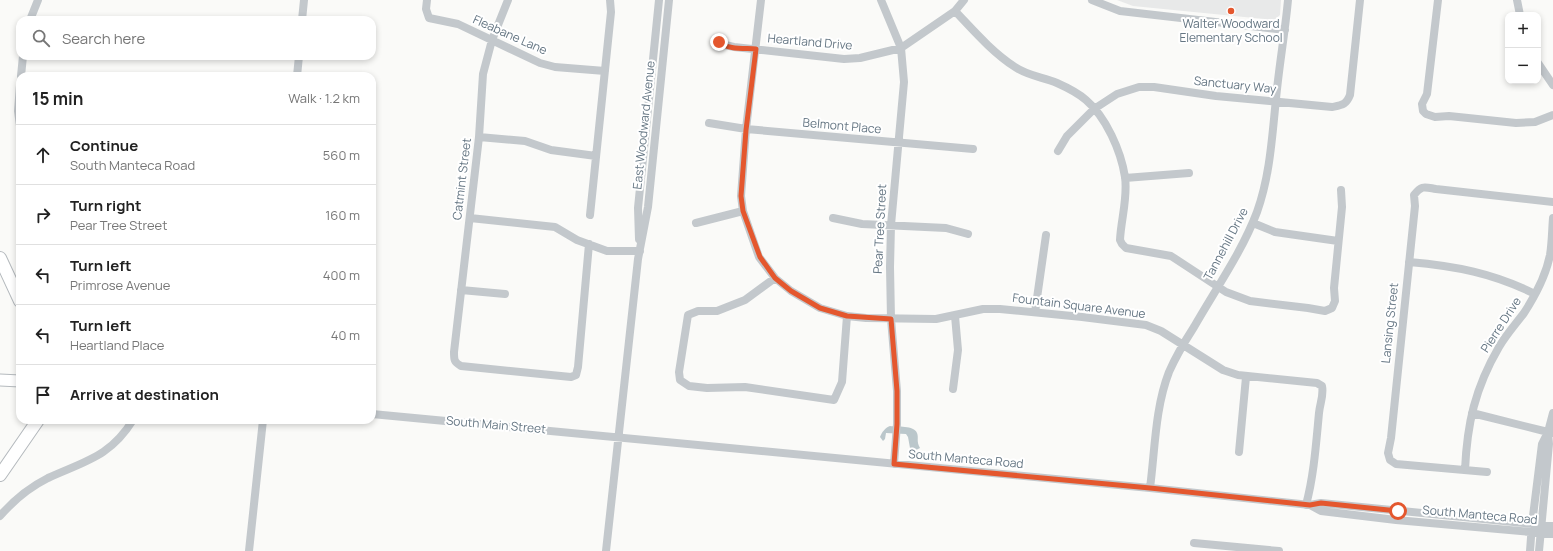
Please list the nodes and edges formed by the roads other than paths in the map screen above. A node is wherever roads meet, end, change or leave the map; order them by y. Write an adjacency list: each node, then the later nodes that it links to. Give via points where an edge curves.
1 (38, 0): 18 (street)
2 (304, 0): 19 (street)
3 (427, 0): 21 (street, Fleabane Lane, via 429,18 458,24)
4 (508, 0): 21 (street, Catmint Street)
5 (610, 0): 28 (street)
6 (659, 0): 58 (street, East Woodward Avenue, via 638,208)
7 (669, 0): 58 (street, East Woodward Avenue, via 648,206)
8 (761, 0): 24 (street, Fountain Square Avenue)
9 (881, 0): 23 (street, Pear Tree Street)
10 (964, 0): 16 (street, Heartland Drive)
11 (1092, 0): 20 (street, via 1120,11)
12 (1288, 0): 20 (street, Tannehill Drive)
13 (1360, 0): 32 (street, Sanctuary Way, via 1353,72 1347,103 1332,107)
14 (1438, 0): 34 (street, via 1423,111 1435,117 1449,116 1516,123 1535,122)
15 (1517, 0): 17 (street)
16 (955, 11): 23 (street, Heartland Drive); 33 (street, via 1014,67 1058,84 1086,100)
17 (1519, 12)
18 (32, 16)
19 (302, 16)
20 (1285, 30): 32 (street, Tannehill Drive)
21 (492, 40): 28 (street, Fleabane Lane, via 555,67); 37 (street, Catmint Street, via 483,74)
22 (719, 42): 24 (street, Heartland Drive, via 734,47)
23 (901, 48): 24 (street, Heartland Drive, via 860,58 844,59); 38 (street, Pear Tree Street, via 904,82)
24 (756, 49): 36 (street, Fountain Square Avenue)
25 (23, 60): 29 (street)
26 (298, 60): 30 (street)
27 (1541, 67): 31 (street)
28 (605, 71): 41 (street)
29 (21, 72)
30 (297, 72)
31 (1553, 85)
32 (1276, 101): 33 (street, Sanctuary Way, via 1139,87 1117,94); 52 (street, Tannehill Drive, via 1269,166)
33 (1094, 110): 40 (street, Sanctuary Way, via 1067,136); 43 (street, via 1113,138)
34 (1553, 115)
35 (709, 123): 36 (street, Belmont Place)
36 (746, 130): 38 (street, Belmont Place); 46 (street, Fountain Square Avenue, via 741,196)
37 (479, 137): 41 (street, via 525,141 551,150); 48 (street, Catmint Street)
38 (898, 143): 39 (street, Belmont Place); 53 (street, Pear Tree Street)
39 (973, 149)
40 (1058, 152)
41 (596, 156): 47 (street)
42 (1189, 173): 43 (street)
43 (1125, 178): 62 (street, via 1120,229 1122,244 1126,248 1171,256)
44 (1341, 190): 56 (street, via 1342,207)
45 (1553, 202): 60 (street, Lansing Street, via 1424,187 1418,189 1414,195)
46 (743, 211): 51 (street); 61 (street, Fountain Square Avenue, via 760,257)
47 (590, 215)
48 (470, 218): 57 (street, via 554,227 576,240); 63 (street, Catmint Street)
49 (833, 218): 53 (street, via 862,224)
50 (1553, 218): 66 (street, Pierre Drive, via 1550,255)
51 (696, 223)
52 (1252, 223): 56 (street, via 1275,232); 62 (street, Tannehill Drive)
53 (891, 225): 54 (street, via 946,228); 70 (street, Pear Tree Street)
54 (968, 234)
55 (1046, 235): 67 (street)
56 (1338, 240): 62 (street, via 1335,301 1332,308 1325,311 1250,301 1226,292)
57 (589, 244): 58 (street, via 607,251); 63 (street, Catmint Street, via 576,375 570,377 461,366 456,363 454,352)
58 (640, 251): 83 (street, East Woodward Avenue)
59 (0, 258): 64 (highway)
60 (1409, 262): 66 (street, via 1479,272); 86 (street, Lansing Street, via 1388,453 1390,460 1396,464)
61 (775, 278): 68 (street, Fountain Square Avenue, via 820,308); 68 (street, via 745,300 717,311 698,311 688,315 680,380 689,386 745,387 834,400 842,382)
62 (1218, 286): 71 (street, Tannehill Drive)
63 (461, 290): 65 (street)
64 (16, 292)
65 (505, 294)
66 (1535, 294): 76 (street, Pierre Drive, via 1498,348 1476,397)
67 (1035, 312): 69 (street, Fountain Square Avenue, via 984,309); 71 (street, Fountain Square Avenue, via 1146,325 1161,331)
68 (847, 316): 70 (street, Fountain Square Avenue)
69 (955, 316): 70 (street, Fountain Square Avenue, via 936,319); 75 (street, via 958,350)
70 (891, 319): 85 (street, Pear Tree Street, via 897,391)
71 (1182, 346): 72 (street, Fountain Square Avenue, via 1223,370); 89 (street, Tannehill Drive, via 1169,371 1164,389)
72 (1246, 377): 84 (street); 90 (street, Fountain Square Avenue, via 1317,383 1322,386)
73 (0, 380): 74 (main road)
74 (16, 381)
75 (953, 389)
76 (1472, 413): 82 (street); 86 (street, Pierre Drive, via 1466,442)
77 (1553, 413): 82 (street)
78 (376, 414): 83 (street, South Main Street)
79 (35, 424): 88 (highway)
80 (130, 424): 91 (street, via 119,439 102,453 36,485)
81 (262, 424): 97 (street)
82 (1550, 432): 93 (street, via 1542,444); 94 (street)
83 (620, 437): 85 (street, South Manteca Road); 98 (street, East Woodward Avenue)
84 (1239, 452)
85 (894, 464): 89 (street, South Manteca Road)
86 (1465, 470): 87 (street)
87 (1487, 472)
88 (0, 475)
89 (1150, 488): 90 (street, South Manteca Road)
90 (1308, 505): 93 (street, South Manteca Road, via 1321,503)
91 (0, 516)
92 (1553, 526): 94 (street, South Manteca Road)
93 (1531, 528): 94 (street, South Manteca Road); 100 (street)
94 (1541, 529): 95 (street, South Manteca Road); 101 (street)
95 (1553, 534)
96 (1194, 543): 99 (street)
97 (249, 551)
98 (606, 551)
99 (1279, 551)
100 (1530, 551)
101 (1539, 551)

